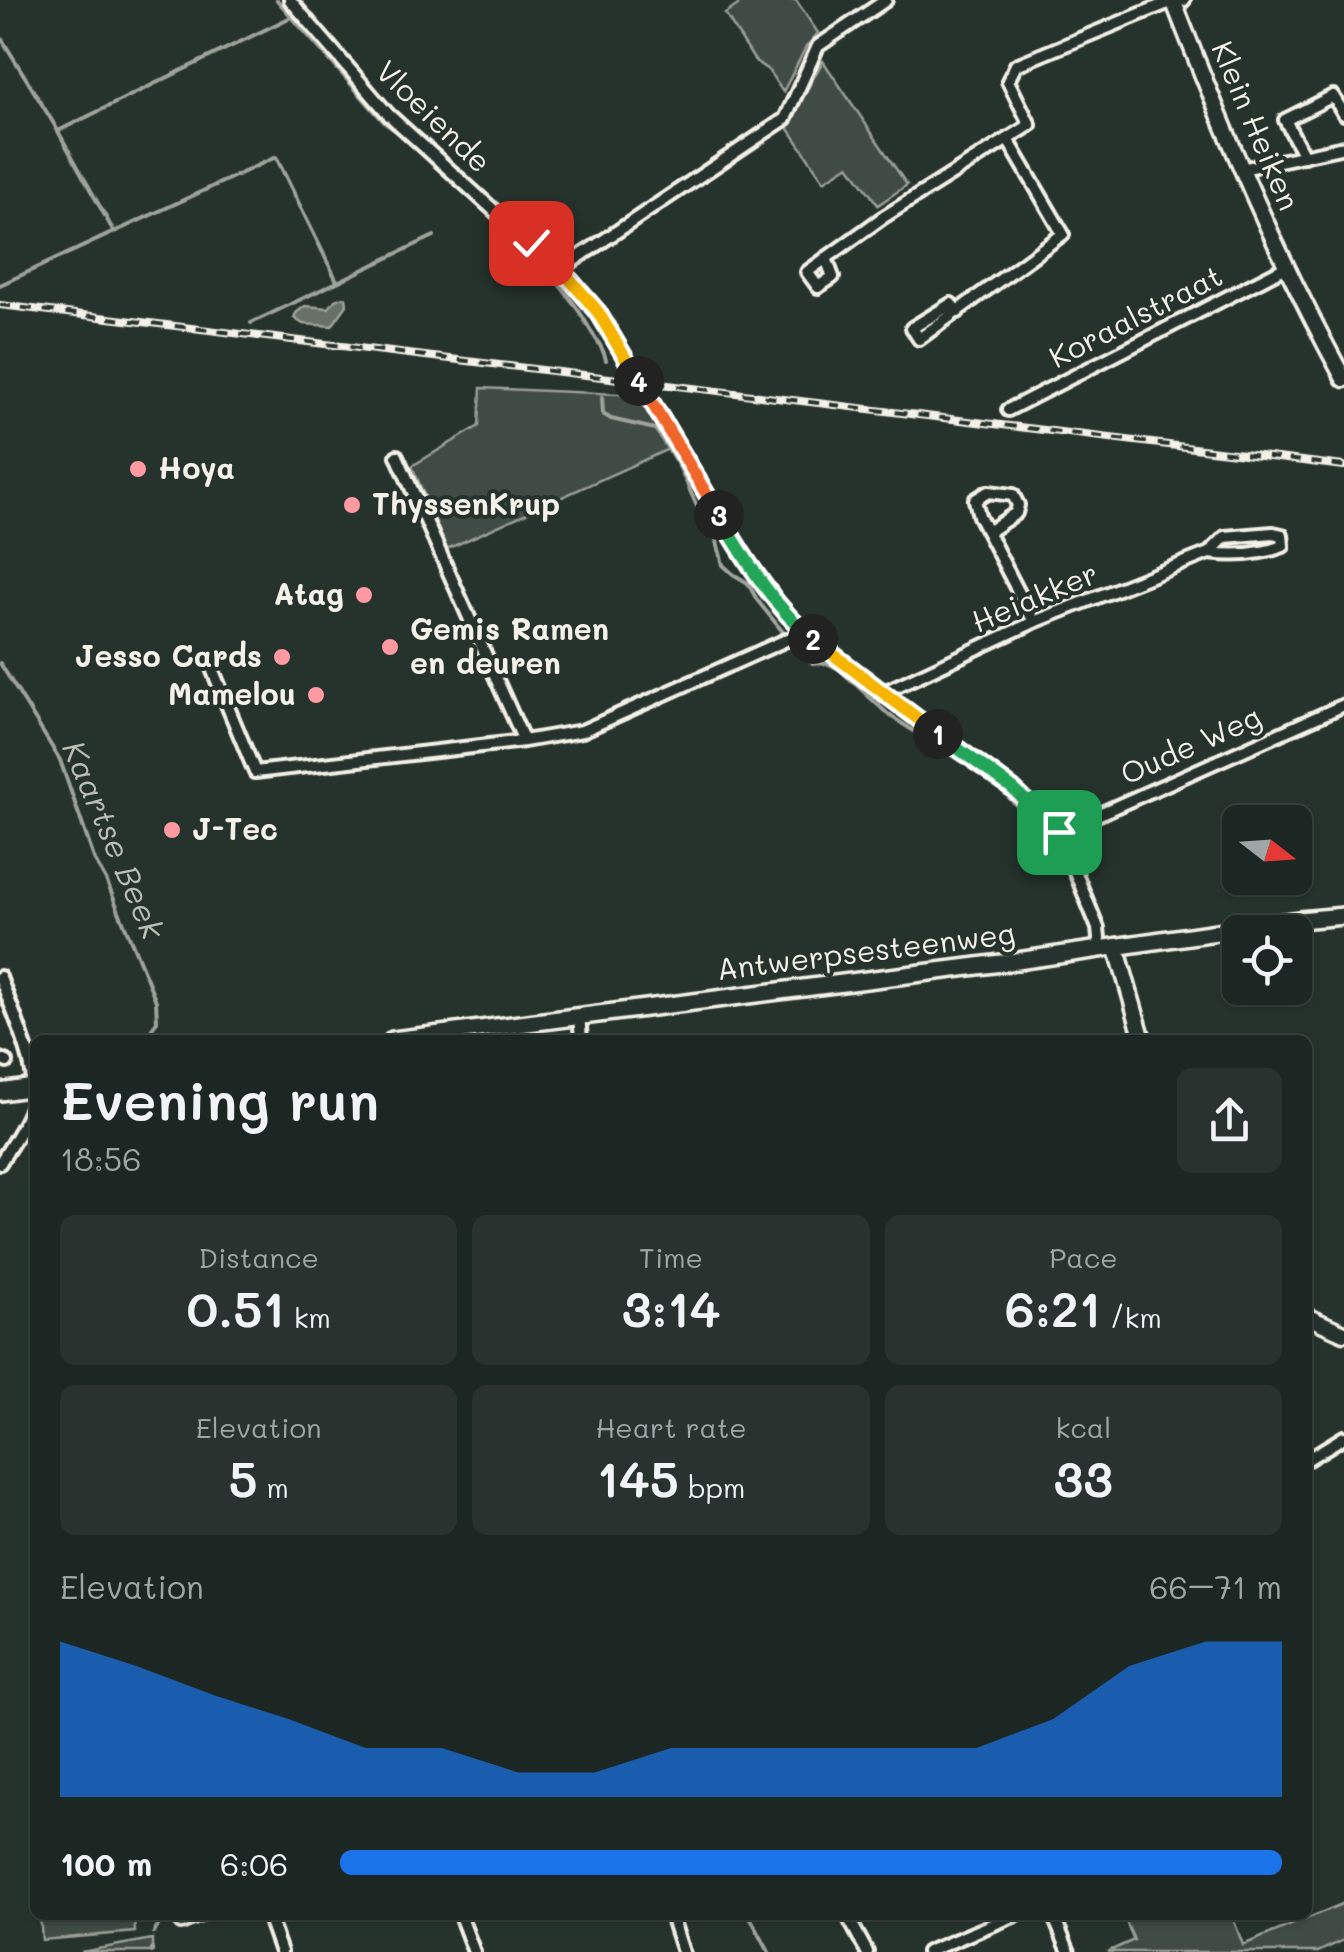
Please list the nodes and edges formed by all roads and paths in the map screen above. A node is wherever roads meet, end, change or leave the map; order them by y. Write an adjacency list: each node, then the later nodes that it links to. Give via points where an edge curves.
1 (290, 0): 12 (street, Vloeiende, via 390,114)
2 (886, 0): 12 (street, via 818,46 785,119)
3 (1177, 1): 5 (street, via 1016,65 1008,81 1030,125); 9 (street, Klein Heiken)
4 (1344, 114): 7 (street, via 1332,96 1285,120)
5 (1008, 140): 10 (street); 13 (street, via 1062,234)
6 (1340, 149): 7 (street); 8 (street)
7 (1304, 156): 9 (street)
8 (1344, 160)
9 (1242, 169): 11 (street, Klein Heiken)
10 (826, 258)
11 (1286, 268): 14 (street, Klein Heiken); 15 (street, Koraalstraat)
12 (561, 269): 20 (street, Vloeiende, via 598,312 743,554)
13 (958, 312)
14 (1344, 379)
15 (1008, 410)
16 (397, 456): 24 (street)
17 (988, 532): 17 (street, via 975,500 988,492 1013,495 1016,513); 19 (street)
18 (1209, 553): 18 (street, Heiakker, via 1274,550 1283,546 1282,534 1225,538); 19 (street, Heiakker)
19 (1034, 622): 22 (street, Heiakker)
20 (804, 632): 22 (street, Vloeiende); 24 (street, via 582,731)
21 (213, 671): 24 (street, via 254,772)
22 (882, 693): 25 (street, Vloeiende, via 1012,788)
23 (1344, 705): 25 (street, Oude Weg)
24 (524, 741)
25 (1059, 832): 27 (street, Vloeiende)
26 (1344, 916): 27 (main road, Antwerpsesteenweg)
27 (1108, 947): 29 (main road, Antwerpsesteenweg); 32 (street)
28 (0, 977): 33 (street)
29 (579, 1015): 30 (main road, Antwerpsesteenweg); 31 (street)
30 (431, 1035)
31 (581, 1035)
32 (1142, 1035)
33 (30, 1062)
34 (30, 1088): 35 (main road)
35 (0, 1092)
36 (30, 1108): 37 (street)
37 (1, 1162)
38 (1312, 1320): 39 (street)
39 (1344, 1333)
40 (1344, 1437): 41 (street)
41 (1312, 1457)
42 (188, 1920): 49 (street)
43 (270, 1920): 50 (street)
44 (462, 1920): 51 (street)
45 (672, 1920): 52 (street)
46 (850, 1920): 53 (street)
47 (1004, 1920): 54 (street)
48 (1055, 1920): 55 (street)
49 (181, 1923)
50 (281, 1952)
51 (474, 1952)
52 (682, 1952)
53 (866, 1952)
54 (927, 1952)
55 (1069, 1952)

